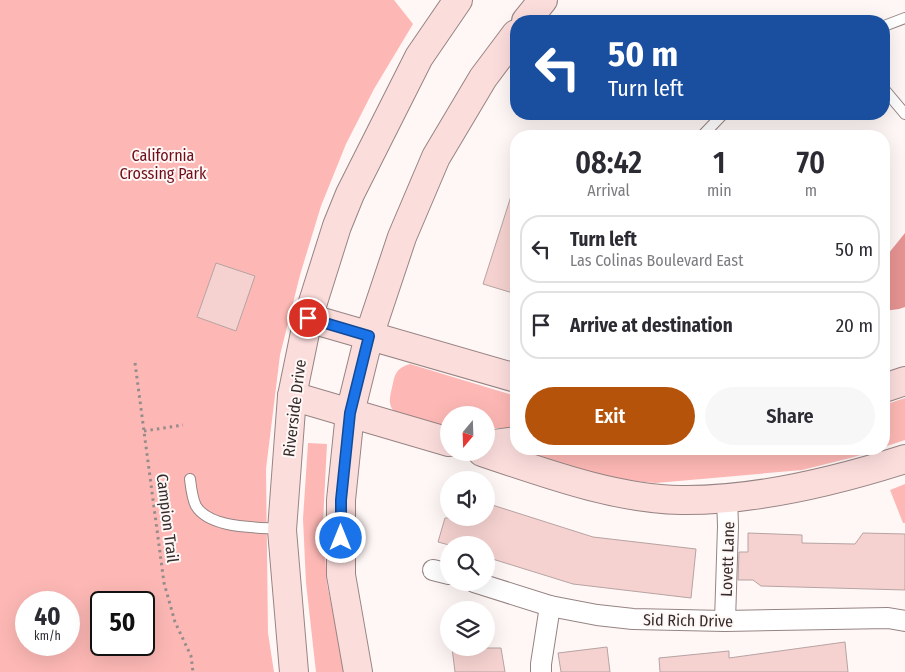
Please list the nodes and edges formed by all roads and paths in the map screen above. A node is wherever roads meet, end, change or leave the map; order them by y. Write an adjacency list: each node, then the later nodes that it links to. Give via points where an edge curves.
1 (458, 0): 11 (main road, Riverside Drive, via 418,57 350,194)
2 (543, 0): 3 (main road)
3 (531, 15)
4 (905, 18): 5 (lane)
5 (890, 24)
6 (510, 42): 12 (main road, via 483,78 436,157 402,237)
7 (890, 96): 8 (lane)
8 (905, 114)
9 (717, 120): 10 (lane)
10 (708, 130)
11 (308, 318): 12 (main road); 17 (main road, Riverside Drive)
12 (369, 336): 14 (main road); 18 (main road)
13 (135, 363): 20 (path, Campion Trail)
14 (510, 376)
15 (905, 381): 16 (main road)
16 (890, 386)
17 (292, 396): 18 (main road); 28 (main road, Riverside Drive)
18 (350, 413): 21 (main road); 35 (main road, via 341,500 341,576)
19 (183, 425): 20 (path)
20 (144, 431): 33 (path, Campion Trail, via 164,583 175,622 191,656)
21 (440, 439)
22 (510, 442): 23 (main road)
23 (495, 444)
24 (495, 456): 27 (main road, via 606,490 681,500)
25 (905, 459): 27 (main road, via 806,485)
26 (190, 479): 28 (lane, via 195,504 203,515 227,524)
27 (728, 498): 31 (street, Lovett Lane)
28 (282, 530): 34 (main road, Riverside Drive)
29 (495, 589): 30 (street, Sid Rich Drive)
30 (550, 606): 31 (street, Sid Rich Drive, via 632,619); 36 (street)
31 (725, 621): 32 (street, Sid Rich Drive, via 847,617)
32 (905, 621)
33 (193, 672)
34 (294, 672)
35 (358, 672)
36 (541, 672)

